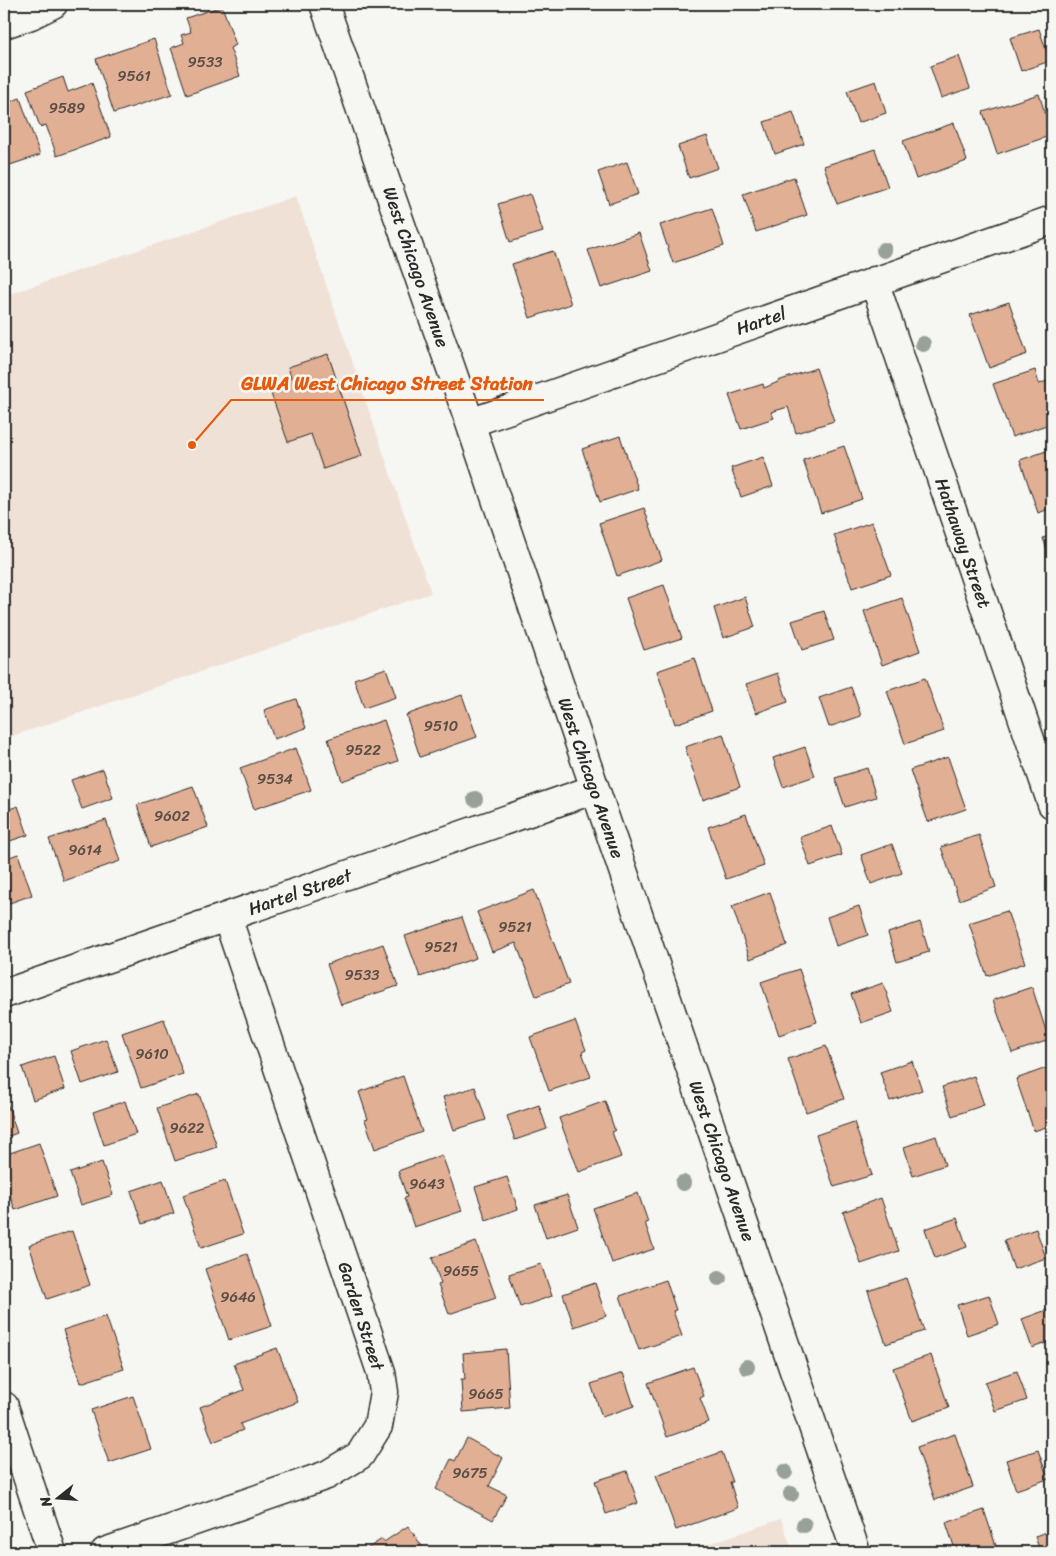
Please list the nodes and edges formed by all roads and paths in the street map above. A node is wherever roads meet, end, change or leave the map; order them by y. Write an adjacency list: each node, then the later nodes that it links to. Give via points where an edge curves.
1 (53, 4): 3 (street)
2 (324, 4): 6 (street, West Chicago Avenue)
3 (4, 24)
4 (1052, 220): 5 (street, Hartel)
5 (874, 281): 6 (street, Hartel); 8 (street, Hathaway Street)
6 (470, 423): 7 (street, West Chicago Avenue)
7 (595, 789): 9 (street, Hartel Street); 12 (street, West Chicago Avenue)
8 (1052, 804)
9 (227, 917): 10 (street, Hartel Street); 14 (street, Garden Street, via 381,1372 384,1392 378,1426 360,1455 327,1475)
10 (4, 994)
11 (4, 1406): 13 (street)
12 (851, 1551)
13 (52, 1552)
14 (105, 1552)

